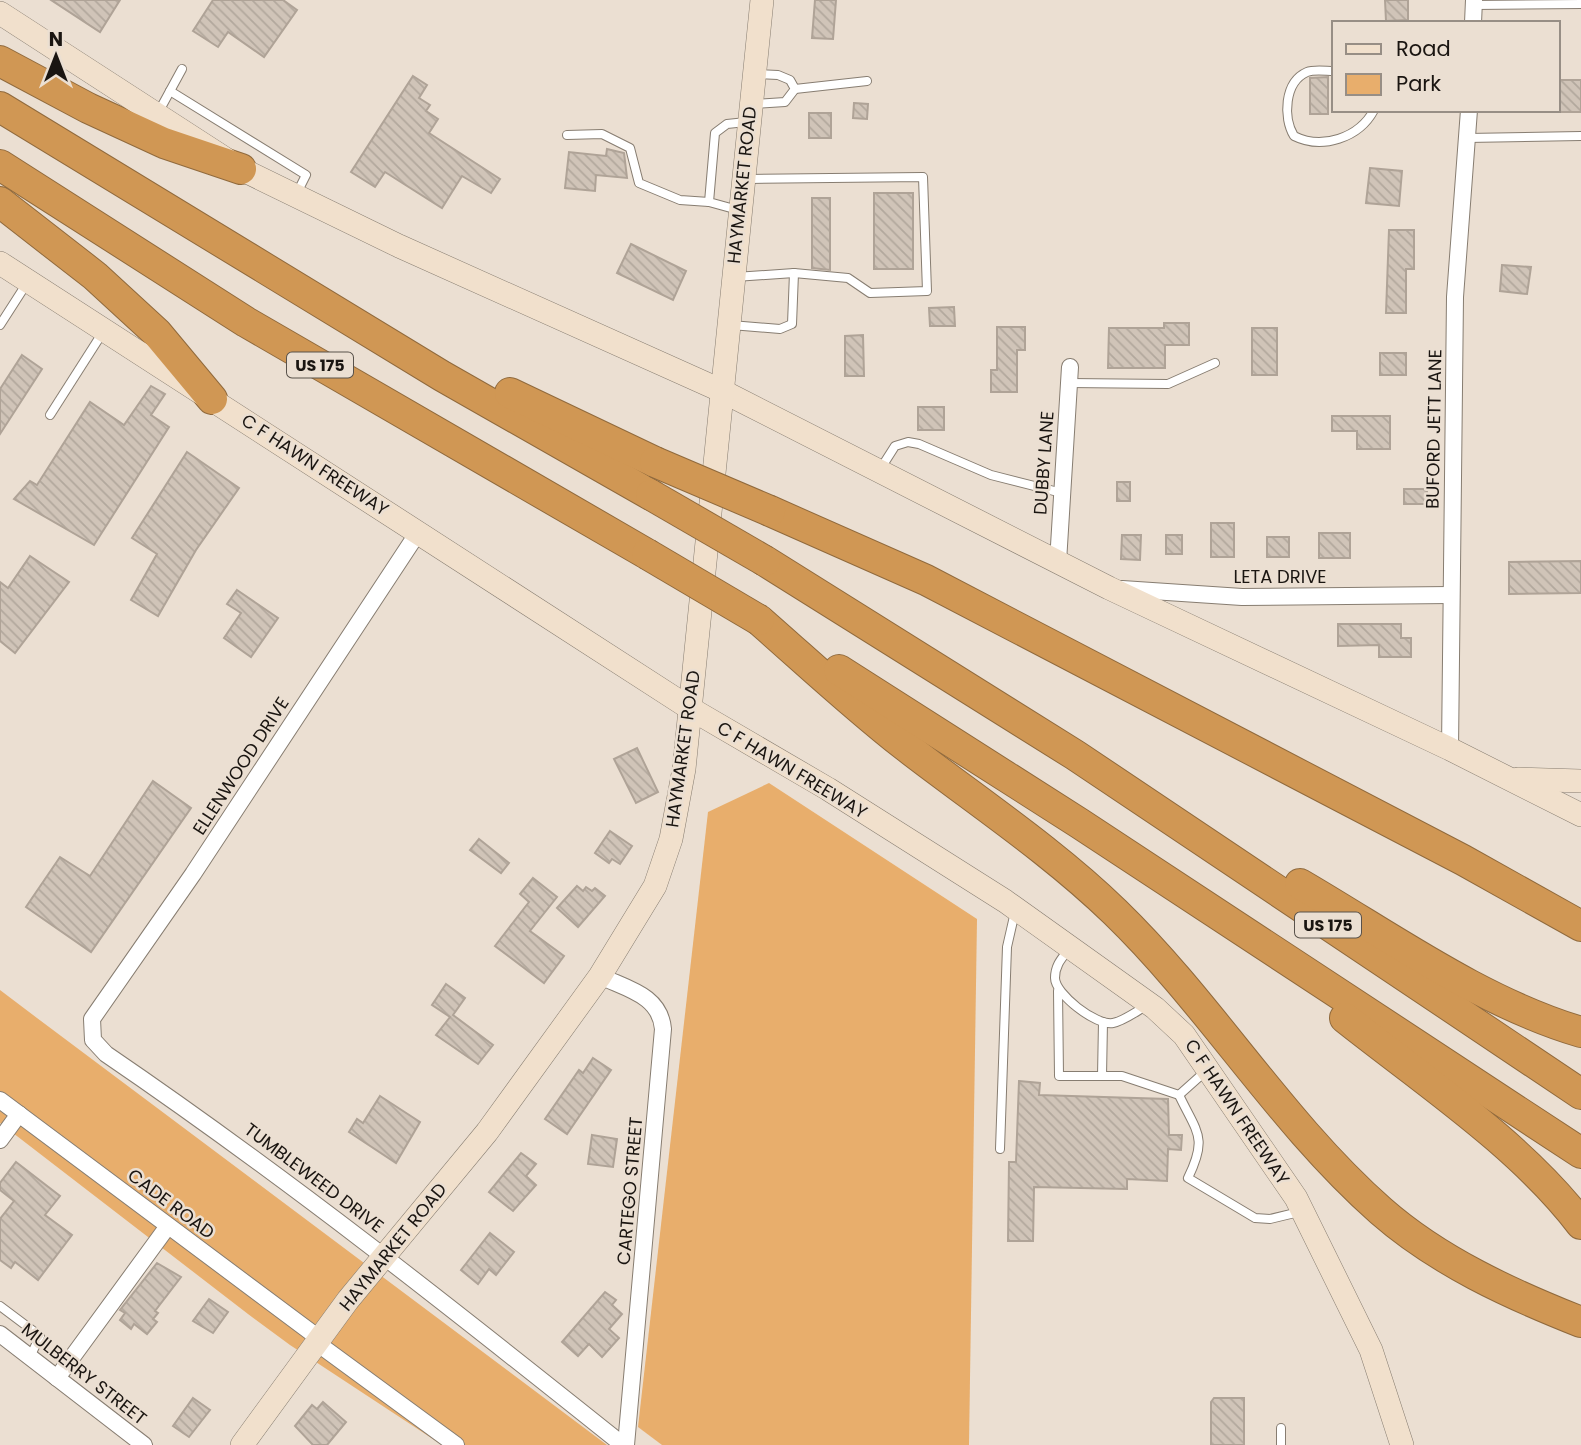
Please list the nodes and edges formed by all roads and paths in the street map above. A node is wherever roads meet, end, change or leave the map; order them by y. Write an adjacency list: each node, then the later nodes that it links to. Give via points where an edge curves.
1 (762, 0): 9 (main road, HAYMARKET ROAD)
2 (1474, 3): 3 (lane); 5 (street)
3 (1581, 4)
4 (0, 13): 17 (main road)
5 (1473, 21)
6 (0, 61): 22 (highway, via 164,143)
7 (182, 69): 12 (lane)
8 (1332, 71): 14 (lane, via 1306,72 1294,83 1287,116 1294,136 1308,143 1350,135 1367,123)
9 (754, 74): 11 (lane, via 778,75 790,80); 16 (main road, HAYMARKET ROAD)
10 (867, 81): 11 (lane)
11 (795, 89): 16 (lane, via 785,102)
12 (170, 91): 17 (lane); 24 (lane, via 306,175)
13 (0, 107): 32 (highway, US 175)
14 (1373, 112)
15 (1469, 112): 20 (street, BUFORD JETT LANE)
16 (750, 113): 23 (main road, HAYMARKET ROAD); 26 (lane, via 715,134)
17 (157, 116): 22 (main road)
18 (567, 135): 26 (lane, via 602,134 630,148 639,183 680,200)
19 (1581, 136): 20 (lane)
20 (1468, 138): 46 (street, BUFORD JETT LANE, via 1455,297)
21 (0, 166): 47 (highway, US 175, bridge, via 246,322)
22 (241, 169): 24 (main road)
23 (743, 179): 27 (main road, HAYMARKET ROAD); 29 (lane, via 923,177 928,290 870,293 848,278)
24 (296, 196): 38 (main road)
25 (0, 201): 39 (highway, via 140,317)
26 (709, 202): 27 (lane)
27 (739, 210): 30 (main road, HAYMARKET ROAD)
28 (0, 263): 31 (main road, C F HAWN FREEWAY)
29 (794, 274): 30 (lane); 33 (lane, via 792,324 780,329)
30 (732, 277): 33 (main road, HAYMARKET ROAD)
31 (28, 281): 34 (lane); 35 (main road, C F HAWN FREEWAY)
32 (352, 320): 50 (highway, US 175, bridge, via 765,561); 56 (highway, bridge, via 450,362 573,426 936,585)
33 (727, 324): 38 (main road, HAYMARKET ROAD)
34 (0, 326)
35 (104, 330): 39 (main road, C F HAWN FREEWAY); 40 (lane)
36 (1215, 363): 37 (lane, via 1168,384)
37 (1069, 375): 42 (street, DUBBY LANE)
38 (720, 390): 41 (main road); 48 (main road, HAYMARKET ROAD)
39 (212, 398): 43 (main road, C F HAWN FREEWAY)
40 (50, 415)
41 (879, 471): 42 (lane, via 895,446 919,443 991,475); 44 (main road)
42 (1062, 493): 44 (street, DUBBY LANE)
43 (419, 531): 48 (main road, C F HAWN FREEWAY); 61 (street, ELLENWOOD DRIVE)
44 (1058, 562): 45 (main road)
45 (1109, 588): 46 (street, LETA DRIVE, via 1242,597); 49 (main road)
46 (1451, 594): 49 (street, BUFORD JETT LANE)
47 (759, 620): 54 (highway, US 175); 78 (highway, via 901,743 1112,909 1161,957 1334,1166 1382,1212 1432,1249 1489,1282)
48 (691, 709): 55 (main road, C F HAWN FREEWAY, via 828,789); 58 (main road, HAYMARKET ROAD, via 671,839 655,886)
49 (1450, 749): 51 (main road)
50 (1075, 755): 63 (highway, via 1475,986 1551,1023); 66 (highway, US 175)
51 (1510, 778): 52 (main road); 53 (main road)
52 (1581, 781)
53 (1581, 816)
54 (1207, 908): 72 (highway, US 175); 74 (highway, via 1521,1158)
55 (1016, 909): 57 (main road, C F HAWN FREEWAY); 71 (lane, via 1007,947)
56 (1581, 926)
57 (1070, 947): 59 (lane, via 1056,967); 60 (main road, C F HAWN FREEWAY)
58 (600, 976): 76 (main road, HAYMARKET ROAD, via 487,1132); 87 (street, CARTEGO STREET, via 653,1001 662,1013 663,1029)
59 (1058, 991): 62 (lane); 65 (lane, via 1059,1076)
60 (1150, 1004): 62 (lane, via 1112,1023); 64 (main road, C F HAWN FREEWAY, via 1184,1035)
61 (92, 1019): 76 (street, TUMBLEWEED DRIVE, via 93,1040 106,1054 218,1130)
62 (1103, 1022): 65 (lane)
63 (1581, 1032)
64 (1208, 1070): 67 (lane); 73 (main road, C F HAWN FREEWAY)
65 (1102, 1076): 67 (lane, via 1122,1076)
66 (1581, 1094)
67 (1179, 1095): 73 (lane, via 1200,1141 1188,1178 1255,1218 1270,1219)
68 (0, 1100): 69 (street, CADE ROAD)
69 (19, 1114): 70 (street); 75 (street, CADE ROAD)
70 (0, 1140)
71 (1000, 1150)
72 (1581, 1153)
73 (1302, 1210): 89 (main road, C F HAWN FREEWAY, via 1371,1350)
74 (1581, 1224)
75 (168, 1226): 80 (street, CADE ROAD); 82 (street)
76 (387, 1256): 80 (main road, HAYMARKET ROAD); 87 (street, TUMBLEWEED DRIVE)
77 (0, 1306): 81 (lane, via 40,1336)
78 (1581, 1322)
79 (0, 1334): 81 (street, MULBERRY STREET)
80 (318, 1341): 85 (main road, HAYMARKET ROAD); 86 (street, CADE ROAD)
81 (30, 1357): 82 (street, MULBERRY STREET)
82 (57, 1378): 84 (street, MULBERRY STREET)
83 (1281, 1428): 88 (lane)
84 (144, 1445)
85 (242, 1445)
86 (456, 1445)
87 (624, 1445)
88 (1281, 1445)
89 (1402, 1445)

